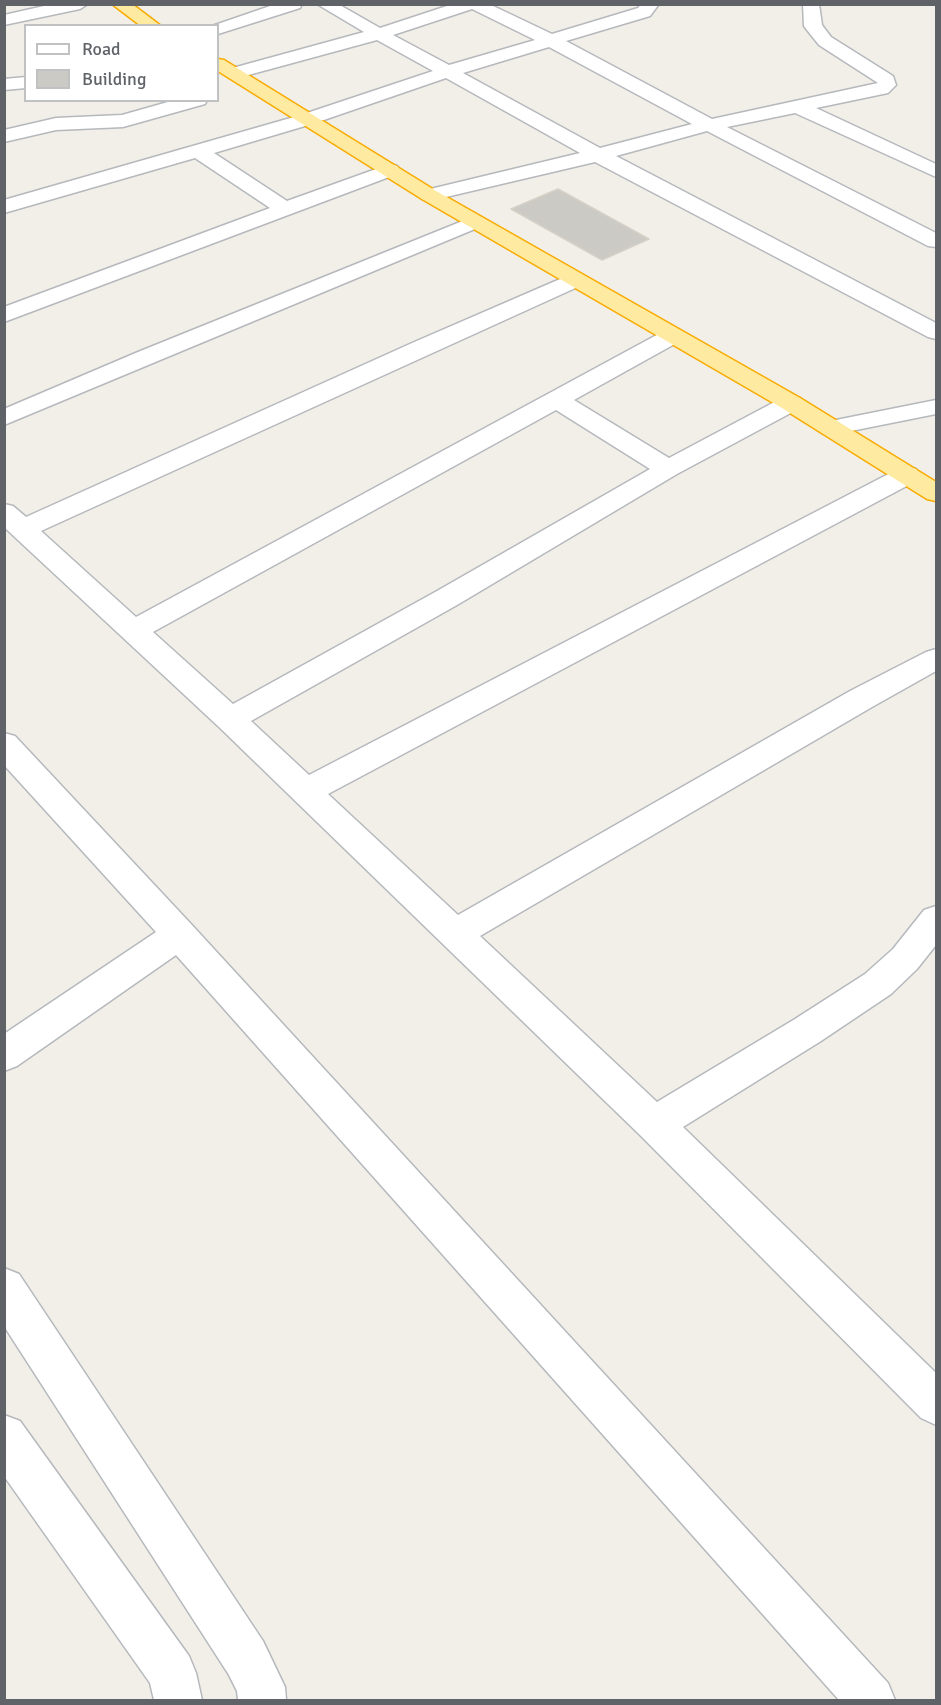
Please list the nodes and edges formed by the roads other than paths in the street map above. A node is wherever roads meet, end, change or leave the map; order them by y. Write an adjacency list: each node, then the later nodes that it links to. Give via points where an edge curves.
1 (80, 4): 8 (street)
2 (120, 4): 9 (highway)
3 (294, 4): 10 (street)
4 (325, 4): 11 (street)
5 (473, 4): 11 (street); 12 (street)
6 (651, 4): 12 (street, via 644,12)
7 (811, 4): 18 (street, via 813,26 825,41 887,80 887,85)
8 (4, 20)
9 (150, 24)
10 (219, 29)
11 (381, 33): 13 (street); 14 (street)
12 (552, 41): 13 (street); 20 (street)
13 (447, 72): 19 (street); 23 (street)
14 (233, 78): 19 (highway)
15 (24, 82): 16 (street)
16 (4, 85)
17 (191, 102): 21 (street, via 123,121 56,124)
18 (796, 106): 20 (street); 25 (street)
19 (308, 119): 22 (street); 24 (highway)
20 (709, 125): 23 (street); 30 (street)
21 (4, 136)
22 (198, 151): 27 (street); 28 (street)
23 (598, 155): 26 (street); 33 (street)
24 (390, 170): 26 (highway); 28 (street)
25 (936, 171)
26 (429, 195): 29 (highway)
27 (4, 207)
28 (285, 209): 32 (street)
29 (475, 222): 31 (highway); 38 (street)
30 (936, 241)
31 (574, 280): 34 (highway); 43 (street)
32 (4, 315)
33 (936, 332)
34 (672, 336): 35 (street); 36 (highway)
35 (557, 400): 40 (street); 44 (street)
36 (790, 403): 39 (highway); 40 (street)
37 (936, 407): 39 (street)
38 (4, 418)
39 (831, 428): 41 (highway)
40 (668, 469): 46 (street)
41 (907, 475): 42 (highway); 48 (street)
42 (936, 493)
43 (14, 521): 44 (street)
44 (133, 631): 46 (street)
45 (936, 659): 51 (street)
46 (230, 719): 48 (street)
47 (4, 744): 50 (street)
48 (306, 791): 51 (street)
49 (936, 920): 53 (street, via 905,959 878,984)
50 (179, 934): 52 (street); 59 (street)
51 (455, 934): 53 (street)
52 (4, 1055)
53 (654, 1124): 55 (street)
54 (4, 1288): 58 (street, via 246,1658 261,1687)
55 (936, 1403)
56 (4, 1437): 57 (street, via 172,1673)
57 (178, 1701)
58 (262, 1701)
59 (871, 1701)

